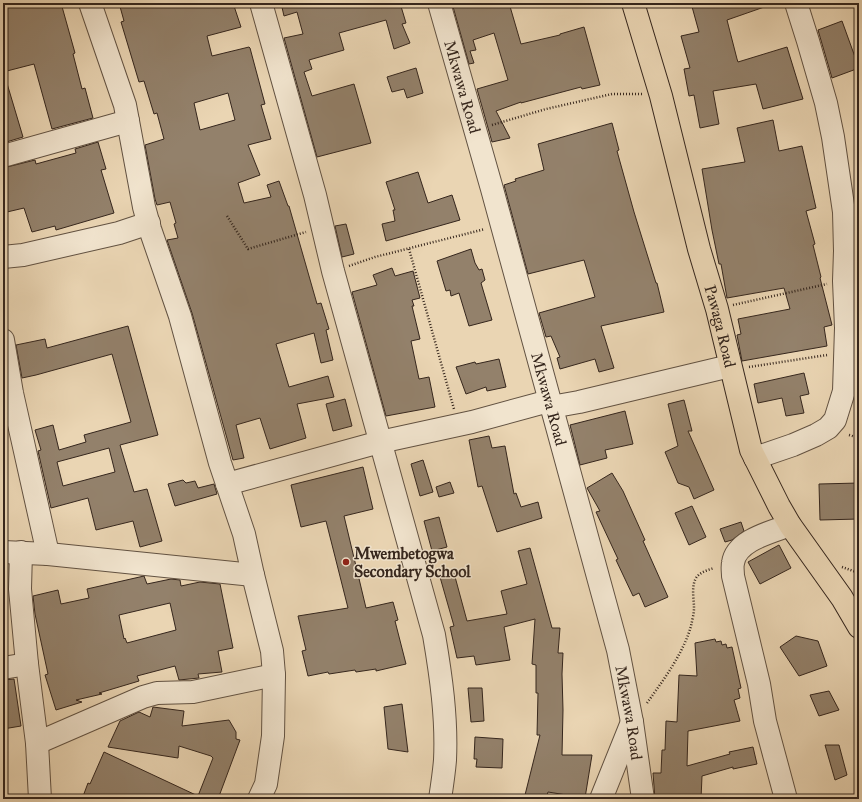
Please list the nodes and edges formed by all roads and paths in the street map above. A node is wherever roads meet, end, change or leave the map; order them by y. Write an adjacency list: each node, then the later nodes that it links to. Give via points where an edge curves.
1 (90, 3): 7 (street, via 125,105)
2 (261, 3): 15 (street)
3 (439, 3): 8 (street, Mkwawa Road)
4 (633, 3): 6 (main road, Pawaga Road)
5 (796, 3): 10 (street, via 826,103)
6 (661, 96): 8 (path, via 612,94 546,109); 20 (main road, Pawaga Road, via 699,249)
7 (128, 121): 9 (street); 13 (street)
8 (474, 132): 14 (street, Mkwawa Road)
9 (3, 156)
10 (840, 187): 11 (street); 19 (street)
11 (859, 197)
12 (227, 216): 15 (path, via 248,249)
13 (149, 223): 17 (street, via 119,233 23,255); 30 (street, via 180,316)
14 (500, 225): 16 (path); 24 (street, Mkwawa Road)
15 (322, 227): 18 (street)
16 (409, 248): 18 (path); 25 (path)
17 (3, 257)
18 (333, 271): 28 (street)
19 (849, 285): 20 (path); 22 (street)
20 (717, 309): 23 (main road, Pawaga Road)
21 (3, 340): 33 (street, via 12,393)
22 (846, 351): 23 (path); 29 (street, via 844,391 835,420 816,435)
23 (731, 368): 24 (street, via 579,402); 29 (main road, Pawaga Road)
24 (550, 404): 25 (street); 40 (street, Mkwawa Road, via 618,650)
25 (459, 425): 28 (street)
26 (849, 435): 27 (path)
27 (859, 438)
28 (380, 442): 30 (street); 44 (street, via 434,635 445,727 445,760)
29 (755, 458): 31 (main road, Pawaga Road)
30 (227, 484): 35 (street, via 244,534)
31 (790, 525): 34 (street, via 752,540 735,555); 36 (main road, Pawaga Road, via 842,598)
32 (12, 552): 33 (street); 37 (street, via 20,589)
33 (48, 554): 35 (street)
34 (733, 565): 40 (path, via 703,571 697,577 691,626 685,644); 47 (street, via 733,576 750,640 765,721)
35 (253, 576): 39 (street, via 272,651)
36 (859, 627)
37 (27, 664): 38 (street); 41 (street)
38 (3, 668)
39 (274, 675): 41 (street, via 193,692 157,693 143,697); 43 (street, via 273,736 266,784)
40 (632, 722): 45 (street); 46 (street, Mkwawa Road)
41 (37, 743): 42 (street)
42 (40, 799)
43 (259, 799)
44 (440, 799)
45 (601, 799)
46 (643, 799)
47 (786, 799)

